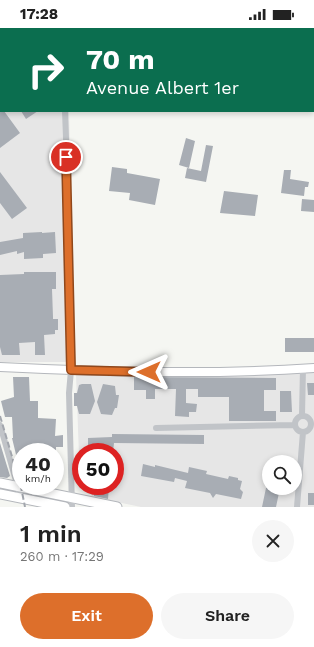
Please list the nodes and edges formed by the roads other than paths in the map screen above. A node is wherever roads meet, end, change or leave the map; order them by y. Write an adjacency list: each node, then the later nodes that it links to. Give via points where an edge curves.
1 (65, 112): 5 (street)
2 (0, 367): 5 (main road)
3 (304, 368): 4 (main road); 5 (main road, via 134,373); 6 (street)
4 (314, 368)
5 (71, 370): 19 (street)
6 (302, 415): 8 (street, via 295,419); 9 (street, via 310,419)
7 (0, 425): 12 (street)
8 (294, 425): 10 (street); 11 (street, via 298,431)
9 (312, 425): 11 (street)
10 (156, 428)
11 (303, 432): 22 (street)
12 (12, 469)
13 (0, 483): 14 (main road)
14 (12, 486)
15 (0, 494): 18 (main road)
16 (19, 495): 18 (street)
17 (46, 495): 19 (main road)
18 (20, 498): 20 (main road)
19 (72, 502): 21 (main road)
20 (65, 507)
21 (117, 507)
22 (297, 507)

